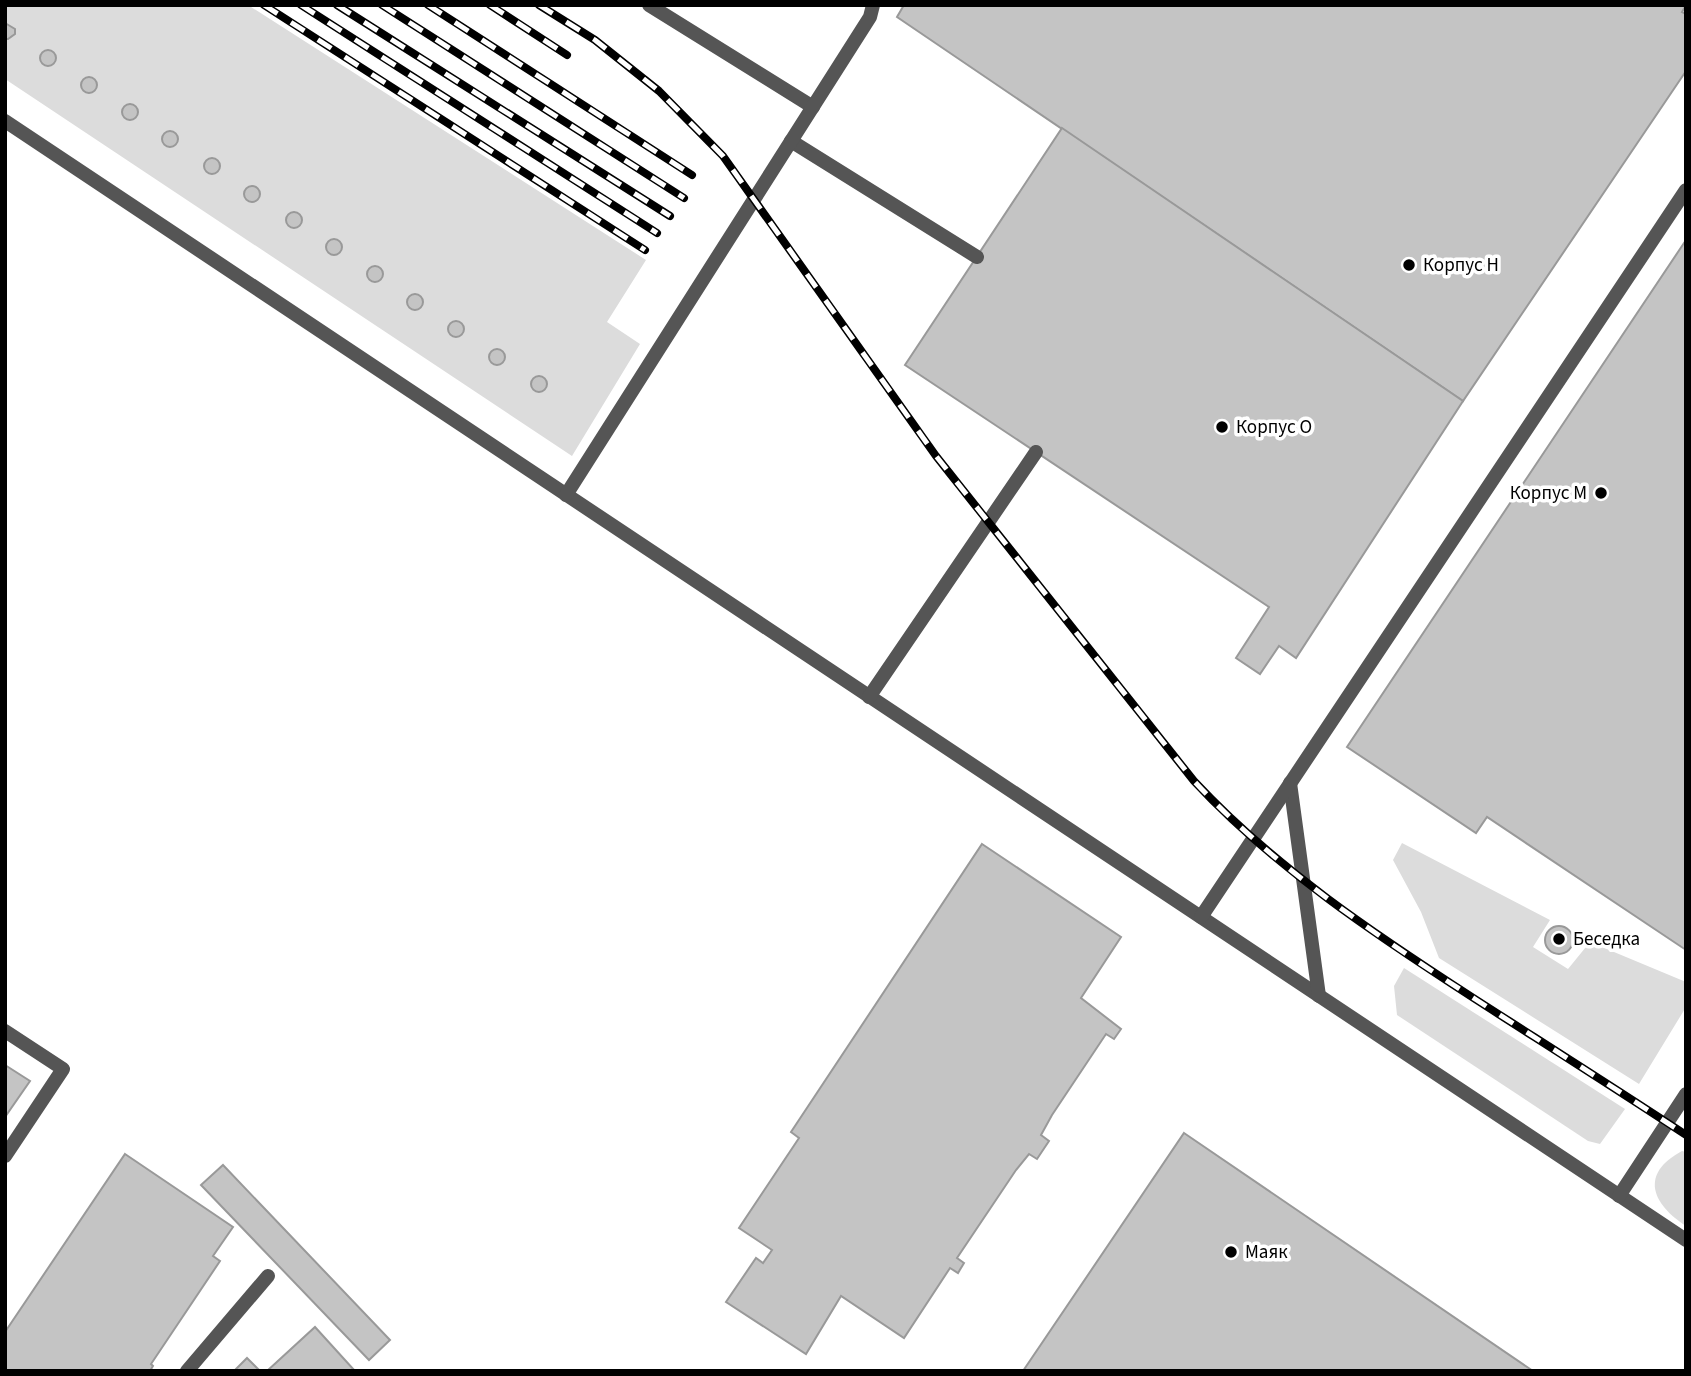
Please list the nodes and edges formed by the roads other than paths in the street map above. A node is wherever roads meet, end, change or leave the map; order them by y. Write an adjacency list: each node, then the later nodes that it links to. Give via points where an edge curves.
1 (649, 5): 3 (lane)
2 (873, 5): 3 (lane)
3 (813, 107): 5 (lane)
4 (5, 121): 9 (lane)
5 (791, 141): 7 (lane); 9 (lane)
6 (1686, 190): 11 (lane)
7 (977, 257)
8 (1035, 452): 10 (lane)
9 (566, 495): 10 (lane)
10 (869, 697): 12 (lane)
11 (1290, 783): 12 (lane); 13 (lane)
12 (1200, 917): 13 (lane)
13 (1319, 996): 17 (lane)
14 (5, 1031): 16 (lane, via 64,1069)
15 (1686, 1094): 17 (lane)
16 (5, 1156)
17 (1619, 1196): 18 (lane)
18 (1686, 1240)
19 (268, 1276): 20 (lane)
20 (187, 1371)

